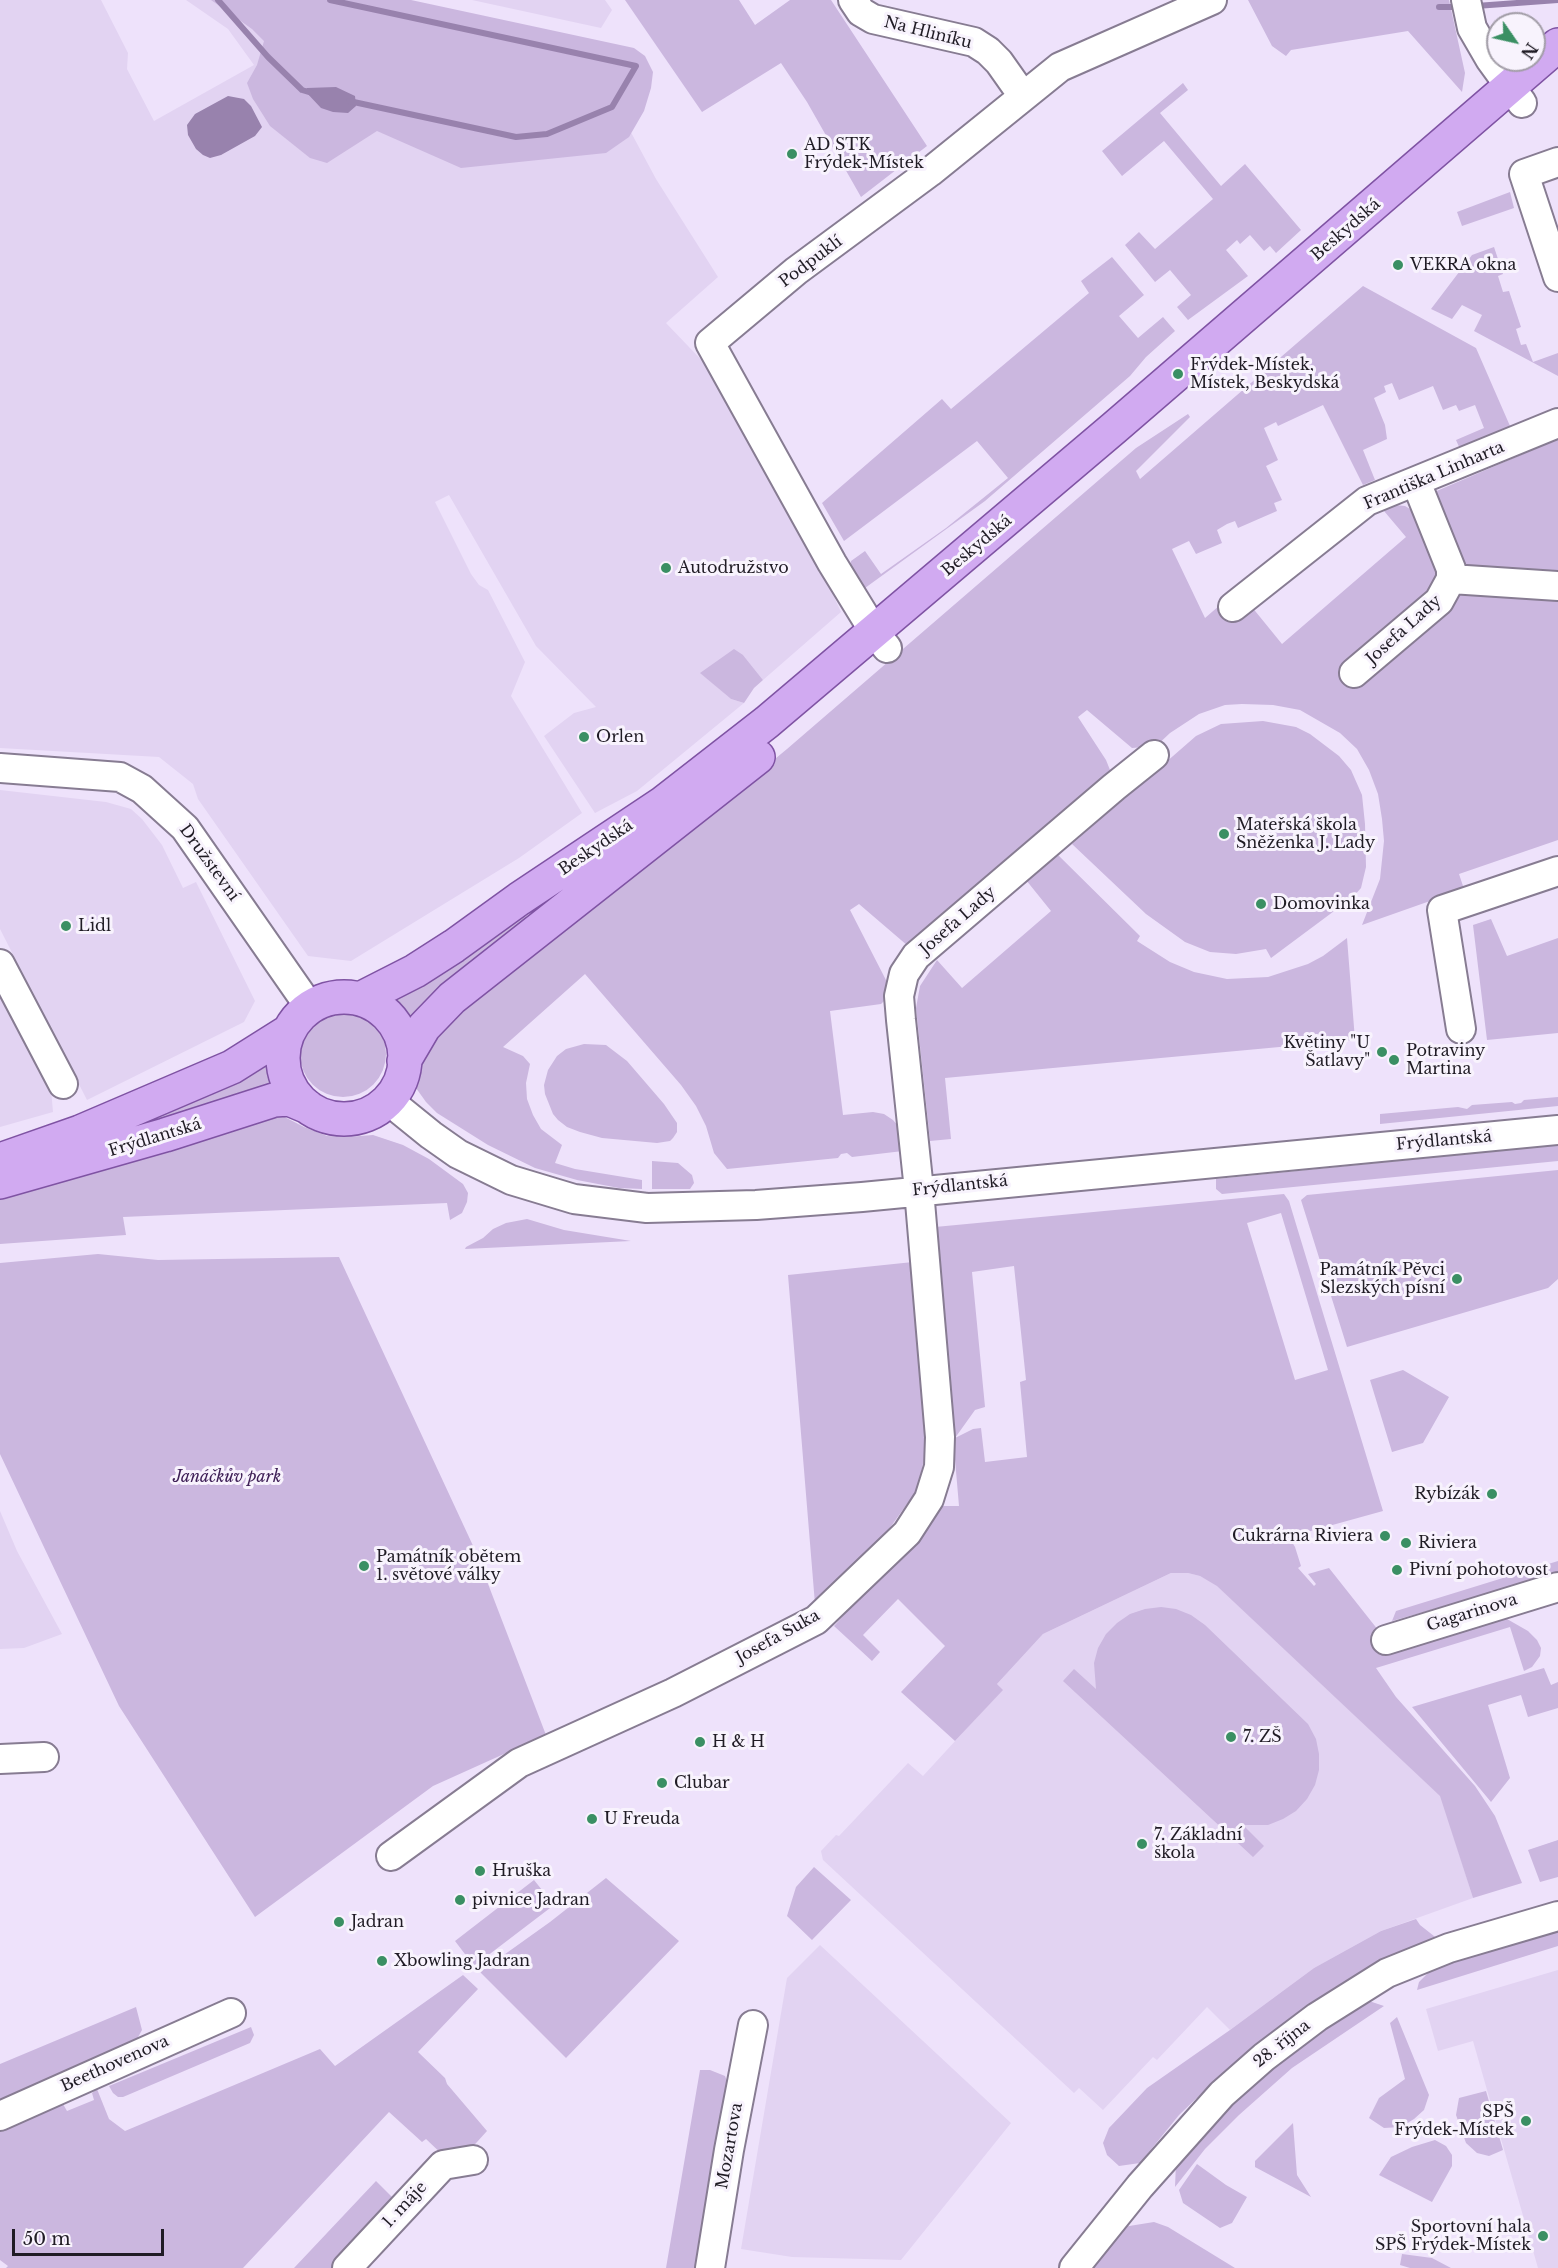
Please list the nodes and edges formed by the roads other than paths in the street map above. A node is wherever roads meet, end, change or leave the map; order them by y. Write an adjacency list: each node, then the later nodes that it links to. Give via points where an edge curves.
1 (853, 0): 7 (street, Na Hliníku, via 861,12 873,19 974,42 999,62)
2 (1212, 0): 7 (street, Podpuklí, via 1060,67)
3 (1466, 0): 6 (street, via 1472,28)
4 (1558, 45): 6 (main road, Beskydská)
5 (1558, 73): 6 (main road, Beskydská)
6 (1516, 95): 15 (main road, Beskydská)
7 (1023, 96): 15 (street, Podpuklí, via 930,172 796,271 710,343 832,563)
8 (1558, 162): 9 (street, via 1524,174)
9 (1558, 277)
10 (1558, 423): 11 (street, Františka Linharta)
11 (1416, 482): 12 (street, Josefa Lady, via 1451,569); 14 (street, Františka Linharta, via 1367,501)
12 (1451, 579): 13 (street); 16 (street, Josefa Lady, via 1439,601)
13 (1558, 586)
14 (1233, 607)
15 (881, 640): 21 (main road, Beskydská, via 663,803 446,951); 25 (main road, Beskydská, via 780,739 452,998 424,1026)
16 (1354, 673)
17 (1154, 755): 32 (street, Josefa Lady, via 916,956 904,974 899,996)
18 (0, 768): 22 (street, Družstevní, via 120,777 142,789 185,828)
19 (1558, 871): 23 (street, via 1443,910)
20 (0, 964): 26 (street)
21 (360, 999): 22 (main road, via 334,997); 25 (main road, via 390,1017 402,1037)
22 (309, 1006): 24 (main road)
23 (1461, 1029)
24 (286, 1033): 28 (main road, via 283,1054 287,1077); 30 (main road, Frýdlantská, via 232,1067 80,1132)
25 (404, 1061): 27 (main road)
26 (63, 1084)
27 (389, 1101): 28 (main road, via 371,1114 350,1120 328,1117); 32 (street, Frýdlantská, via 431,1136 490,1171 549,1192 599,1203 670,1208 756,1205)
28 (308, 1107): 31 (main road, Frýdlantská, via 289,1100 274,1100 165,1136)
29 (1558, 1130): 32 (street, Frýdlantská)
30 (0, 1160)
31 (0, 1182)
32 (919, 1190): 37 (street, Josefa Suka, via 940,1437 939,1467 929,1499 907,1533 816,1620 673,1693 519,1763)
33 (1558, 1587): 34 (street, Gagarinova)
34 (1386, 1640)
35 (44, 1756): 36 (street)
36 (0, 1759)
37 (391, 1856)
38 (1558, 1916): 45 (street, 28. října, via 1449,1948 1387,1973 1317,2017 1222,2094)
39 (231, 2013): 41 (street, Beethovenova)
40 (753, 2025): 44 (street, Mozartova)
41 (0, 2116)
42 (473, 2160): 43 (street, 1. máje, via 443,2165)
43 (347, 2268)
44 (710, 2268)
45 (1074, 2268)

